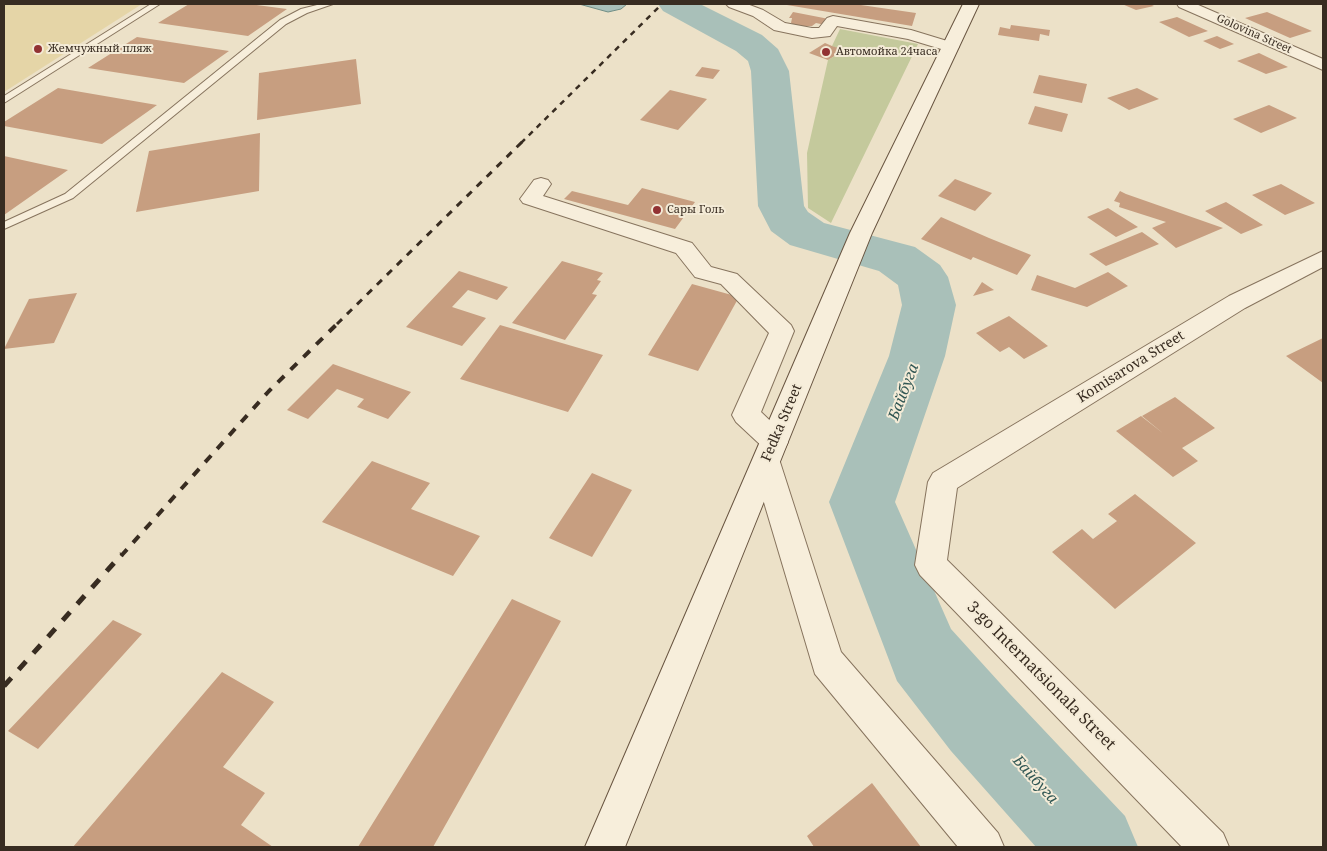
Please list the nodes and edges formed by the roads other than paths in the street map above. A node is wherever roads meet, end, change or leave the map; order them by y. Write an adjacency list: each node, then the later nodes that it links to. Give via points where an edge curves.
1 (156, 4): 8 (lane)
2 (329, 4): 10 (lane, via 284,22 69,196)
3 (734, 4): 6 (street, via 780,26 812,33 824,33 833,21 911,35)
4 (970, 4): 6 (street, Fedka Street)
5 (1184, 4): 7 (street, Golovina Street)
6 (952, 47): 12 (street, Fedka Street, via 861,232)
7 (1323, 65)
8 (4, 100)
9 (541, 184): 12 (street, via 530,199 684,248 703,272 729,279 782,330 746,415)
10 (4, 226)
11 (1323, 258): 13 (street, Komisarova Street, via 1237,302)
12 (770, 452): 14 (street, Fedka Street); 15 (street, via 827,662)
13 (943, 482): 16 (street, 3-go Internatsionala Street, via 931,565)
14 (604, 847)
15 (984, 847)
16 (1209, 847)

